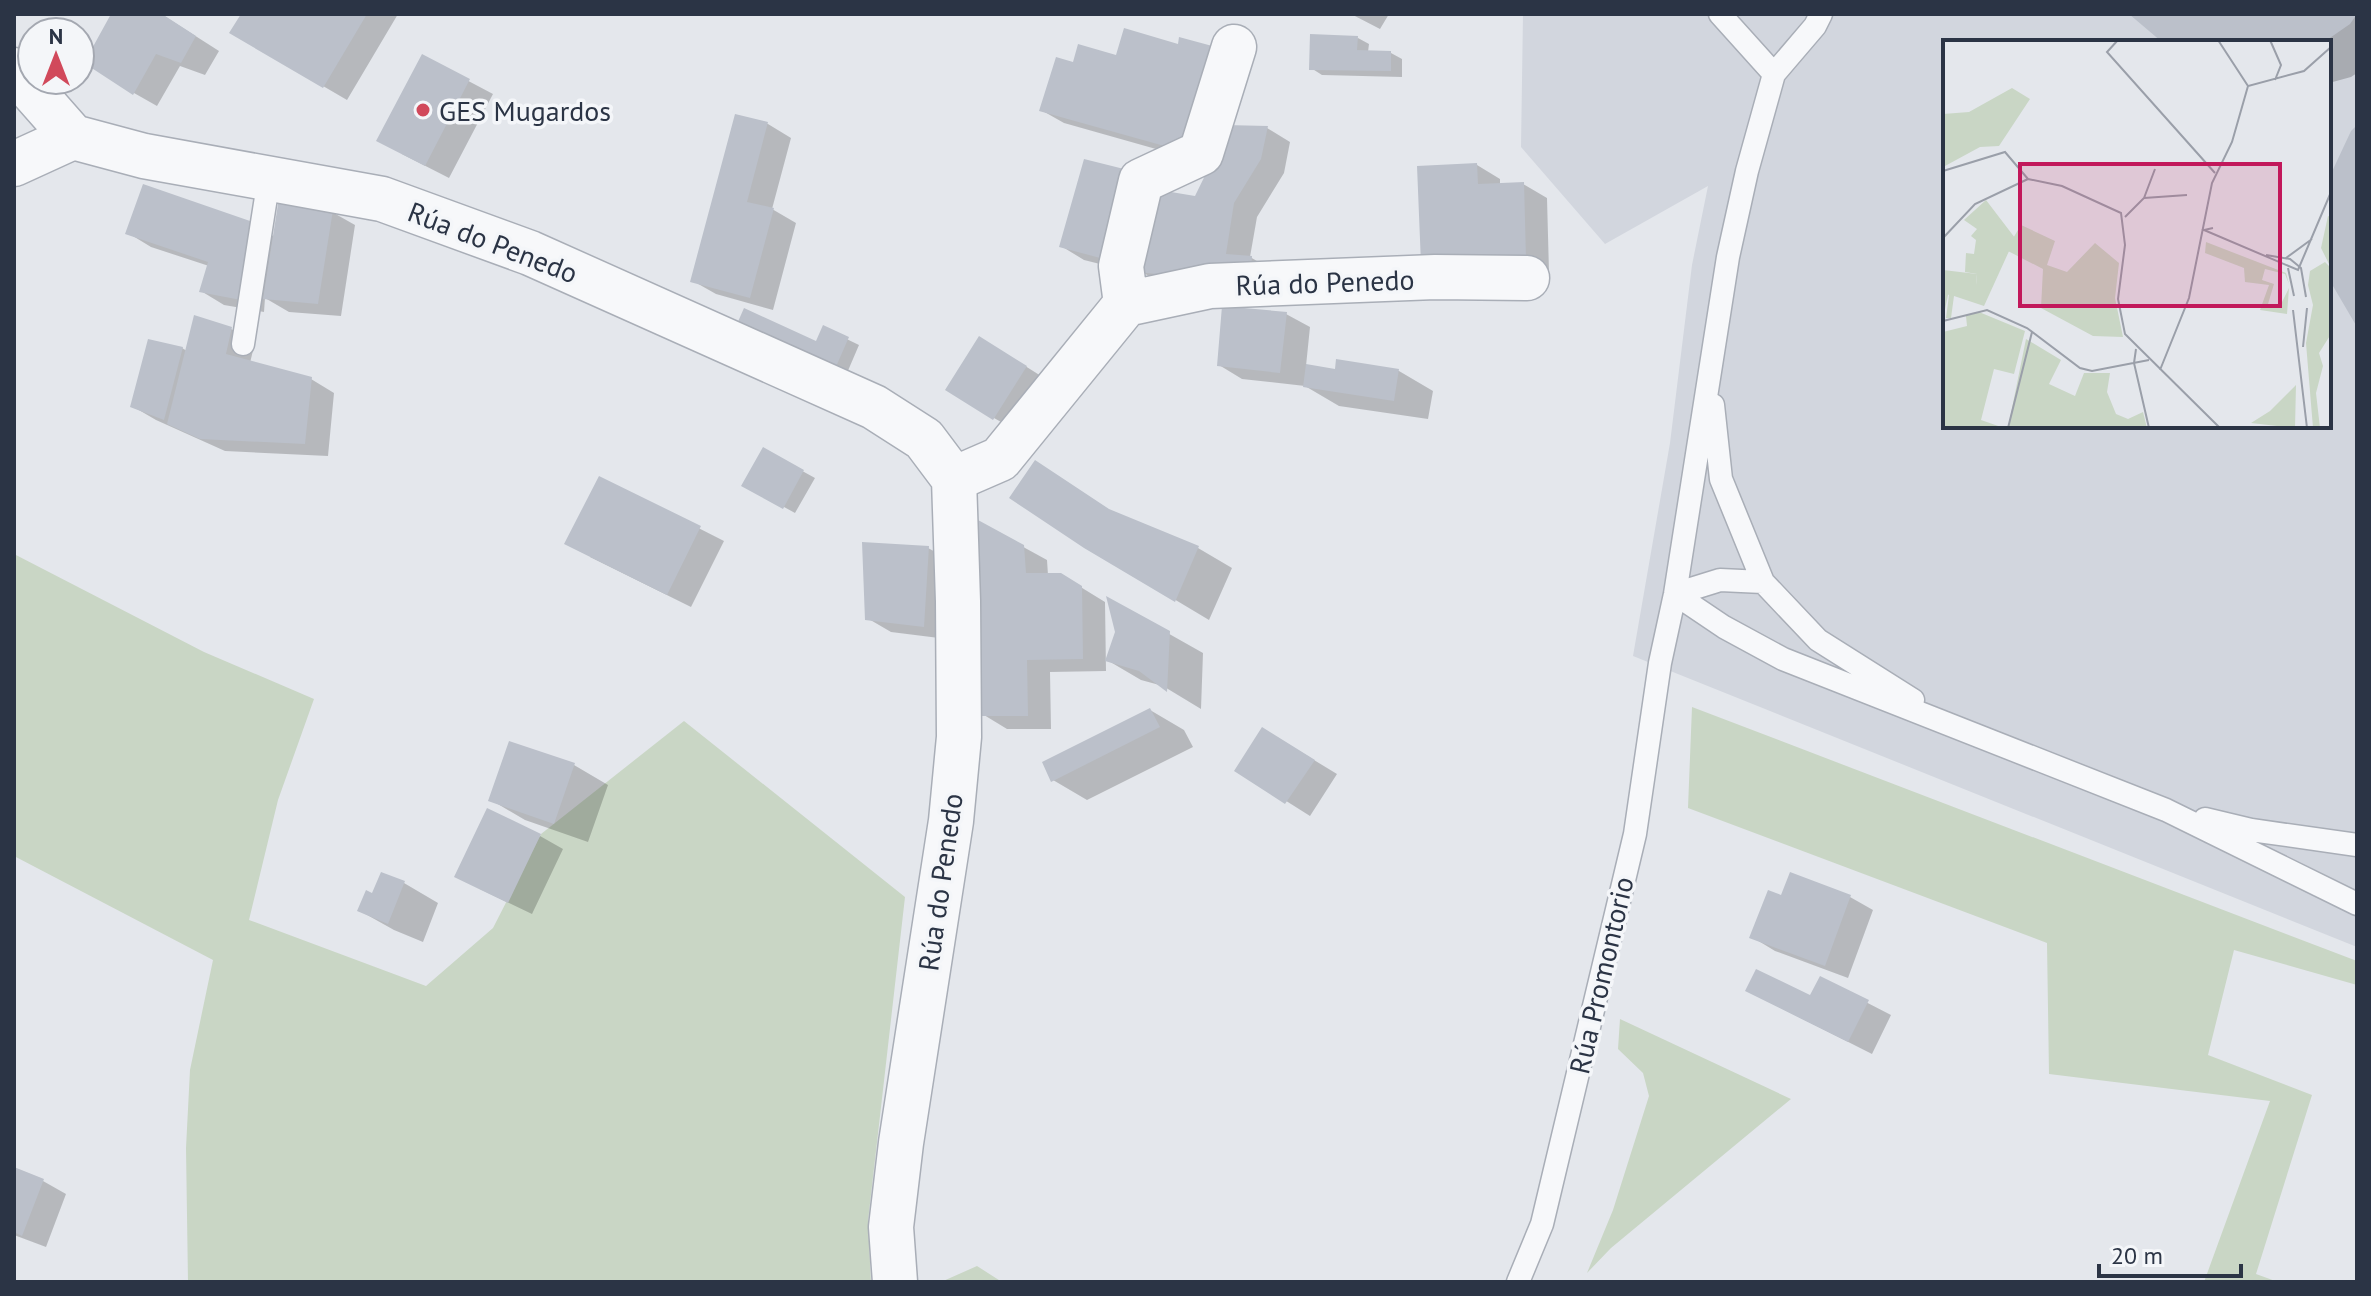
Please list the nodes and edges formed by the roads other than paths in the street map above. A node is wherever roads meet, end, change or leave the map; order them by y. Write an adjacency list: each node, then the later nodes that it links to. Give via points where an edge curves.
1 (1720, 14): 5 (lane)
2 (1821, 14): 5 (lane)
3 (1234, 47): 10 (street, via 1201,153 1141,181 1121,266)
4 (14, 70): 6 (street)
5 (1774, 74): 12 (lane, Rúa Promontorio, via 1728,257)
6 (73, 137): 7 (street); 8 (street, Rúa do Penedo, via 144,156)
7 (14, 164)
8 (269, 178): 11 (lane); 13 (street, Rúa do Penedo, via 382,199 530,253 874,407 924,439)
9 (1527, 278): 10 (street, Rúa do Penedo, via 1210,286)
10 (1126, 304): 13 (street, via 1000,459)
11 (243, 344)
12 (1709, 376): 14 (lane, via 1721,479); 15 (lane, Rúa Promontorio)
13 (954, 479): 20 (street, Rúa do Penedo, via 959,737 891,1227)
14 (1763, 582): 15 (lane, via 1720,580); 16 (lane, via 1818,640)
15 (1675, 594): 16 (lane, via 1783,659); 21 (lane, Rúa Promontorio, via 1635,834 1542,1224)
16 (1962, 730): 17 (lane)
17 (2166, 810): 18 (lane, via 2251,830); 19 (lane)
18 (2357, 845)
19 (2357, 904)
20 (895, 1282)
21 (1518, 1282)

